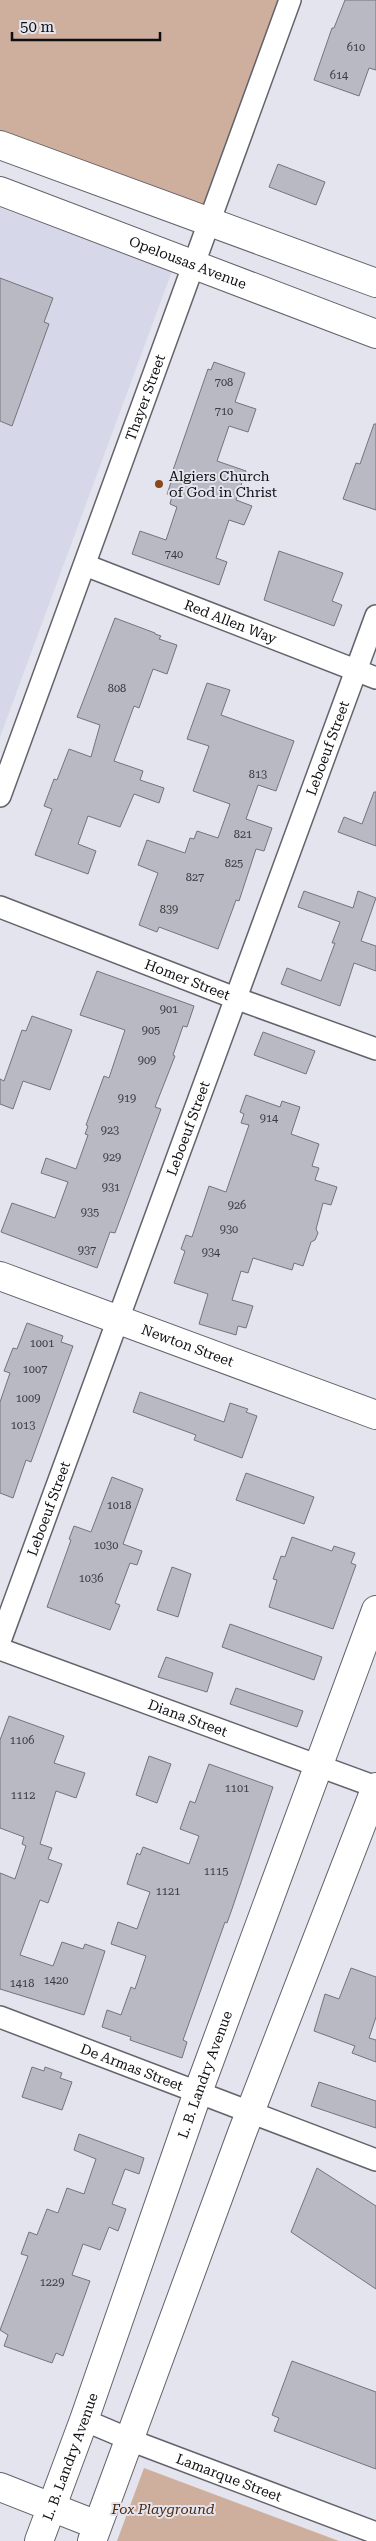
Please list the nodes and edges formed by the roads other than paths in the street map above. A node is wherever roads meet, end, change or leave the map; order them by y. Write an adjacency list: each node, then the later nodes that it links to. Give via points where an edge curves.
1 (290, 0): 4 (street, Thayer Street)
2 (0, 145): 4 (street)
3 (0, 191): 5 (street, Opelousas Avenue)
4 (210, 221): 5 (street, Thayer Street); 6 (street)
5 (194, 264): 7 (street, Opelousas Avenue); 8 (street, Thayer Street)
6 (376, 283)
7 (376, 334)
8 (84, 565): 10 (street, Red Allen Way); 12 (street, Thayer Street)
9 (376, 616): 10 (street, Leboeuf Street)
10 (356, 670): 11 (street, Red Allen Way); 14 (street, Leboeuf Street)
11 (376, 678)
12 (0, 796)
13 (0, 907): 14 (street, Homer Street)
14 (235, 998): 15 (street, Homer Street); 17 (street, Leboeuf Street)
15 (376, 1049)
16 (0, 1276): 17 (street, Newton Street)
17 (116, 1319): 18 (street, Newton Street); 20 (street, Leboeuf Street)
18 (376, 1415)
19 (376, 1610): 22 (street, L. B. Landry Avenue)
20 (0, 1641)
21 (0, 1649): 22 (street, Diana Street)
22 (317, 1765): 23 (street, Diana Street); 25 (street, L. B. Landry Avenue)
23 (376, 1787): 26 (street)
24 (0, 2017): 25 (street, De Armas Street)
25 (198, 2092): 26 (street, De Armas Street); 28 (street, L. B. Landry Avenue)
26 (250, 2112): 27 (street, De Armas Street); 29 (street)
27 (376, 2160)
28 (84, 2420): 29 (street, Lamarque Street); 31 (street, L. B. Landry Avenue)
29 (129, 2439): 32 (street); 33 (street, Lamarque Street)
30 (0, 2487): 31 (street)
31 (51, 2507): 32 (street); 34 (street, L. B. Landry Avenue)
32 (94, 2533)
33 (376, 2533)
34 (39, 2541)

